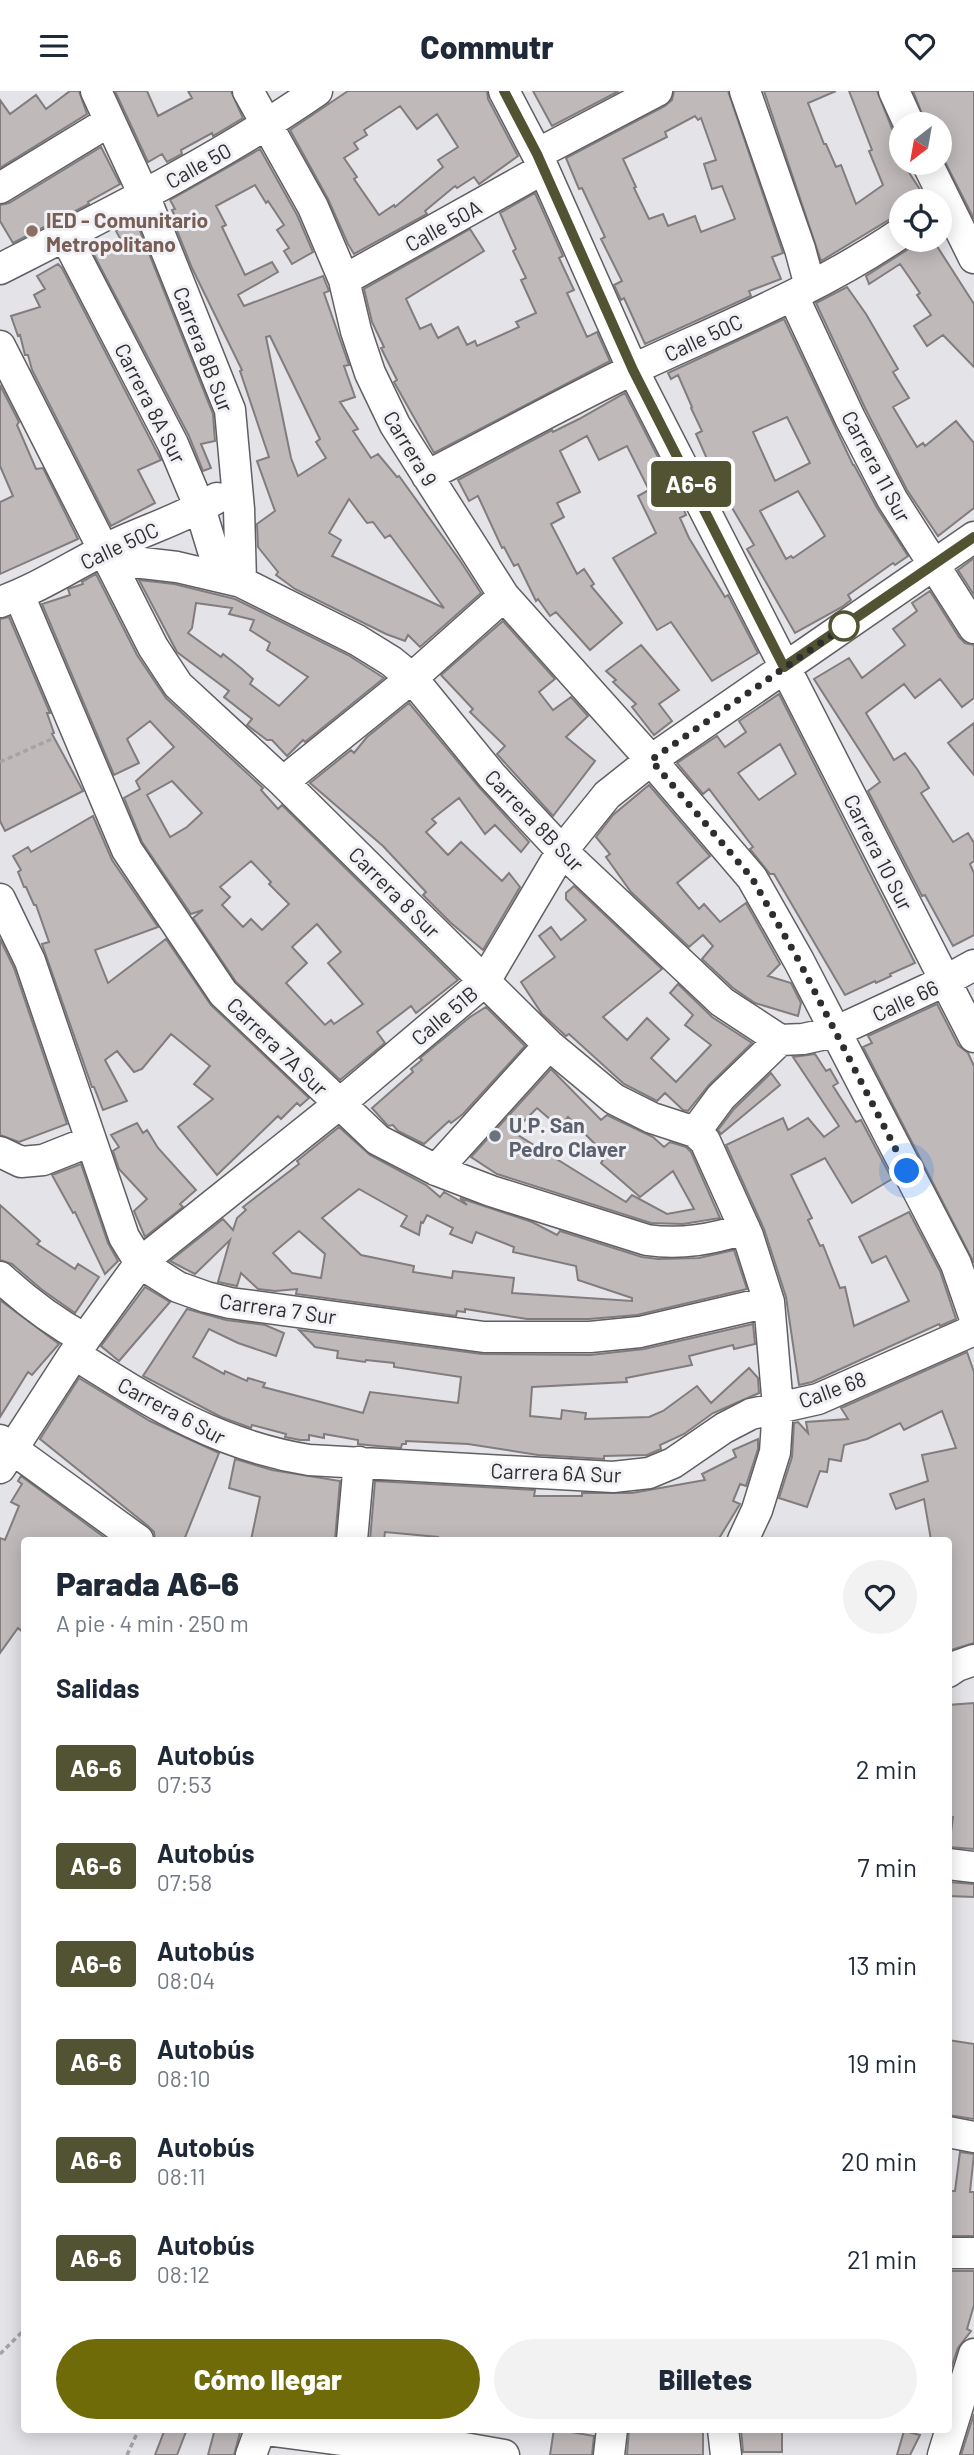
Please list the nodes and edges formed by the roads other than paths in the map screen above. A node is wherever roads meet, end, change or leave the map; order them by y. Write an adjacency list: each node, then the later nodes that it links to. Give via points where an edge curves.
1 (96, 91): 9 (street, Carrera 8B Sur)
2 (248, 91): 10 (street, Carrera 9)
3 (317, 91): 10 (street, Calle 50)
4 (504, 91): 11 (street, Carrera 10 Sur)
5 (657, 91): 11 (street, Calle 50A)
6 (745, 91): 20 (street, Carrera 11 Sur, via 800,249)
7 (894, 91): 8 (street)
8 (904, 112)
9 (110, 121): 12 (street); 13 (street, Carrera 8B Sur)
10 (266, 127): 13 (street, Calle 50); 19 (street, Carrera 9, via 313,207)
11 (540, 162): 19 (street, Calle 50A); 22 (street, Carrera 10 Sur)
12 (0, 188)
13 (144, 195): 15 (street, Calle 50); 24 (street, Carrera 8B Sur, via 230,411)
14 (952, 220): 17 (street)
15 (65, 236): 18 (street, Calle 50); 25 (street, Carrera 8A Sur, via 173,444)
16 (889, 241): 20 (street, Calle 50C)
17 (974, 258)
18 (0, 269)
19 (344, 281): 23 (street, Carrera 9, via 370,373)
20 (801, 291): 22 (street, Calle 50C); 28 (street, Carrera 11 Sur, via 849,418)
21 (0, 348): 27 (street, Carrera 8 Sur)
22 (633, 370): 23 (street, Calle 50C); 33 (street, Carrera 10 Sur)
23 (427, 476): 30 (street, Carrera 9)
24 (237, 487): 25 (street, Calle 50C); 29 (street, Carrera 8B Sur)
25 (200, 508): 27 (street, Calle 50C); 29 (street, Carrera 8A Sur)
26 (974, 537): 28 (street, Calle 51B)
27 (106, 555): 29 (street, Carrera 8B Sur); 31 (street, Calle 50C); 36 (street, Carrera 8 Sur, via 178,685)
28 (933, 566): 32 (street, Carrera 11 Sur); 33 (street, Calle 51B)
29 (231, 579): 34 (street, Carrera 8B Sur, via 358,640)
30 (504, 596): 34 (street); 35 (street, Carrera 9)
31 (9, 599): 46 (street, Carrera 7A Sur, via 75,729 127,850 223,993)
32 (974, 628)
33 (784, 667): 35 (street, Calle 51B); 41 (street, Carrera 10 Sur)
34 (412, 678): 36 (street); 37 (street, Carrera 8B Sur, via 492,776)
35 (651, 760): 37 (street, Calle 51B, via 607,795); 42 (street, Carrera 9, via 752,878)
36 (283, 782): 40 (street, Carrera 8 Sur)
37 (562, 851): 40 (street, Calle 51B); 44 (street, Carrera 8B Sur, via 722,1002)
38 (0, 898): 48 (street, Carrera 7 Sur, via 30,961)
39 (974, 965): 41 (street, Calle 66)
40 (485, 981): 45 (street, Carrera 8 Sur); 46 (street, Calle 51B)
41 (946, 981): 42 (street, Calle 66); 43 (street, Carrera 10 Sur)
42 (835, 1032): 44 (street); 55 (street, Carrera 9, via 956,1264)
43 (974, 1037)
44 (780, 1040): 47 (street, via 721,1097)
45 (549, 1045): 47 (street, Carrera 8 Sur, via 614,1099); 50 (street)
46 (338, 1105): 50 (street, Carrera 7A Sur, via 379,1140); 52 (street, Calle 51B)
47 (695, 1132): 51 (street, via 712,1154)
48 (91, 1140): 49 (street, via 43,1160 21,1163); 52 (street, Carrera 7 Sur, via 124,1237)
49 (0, 1152)
50 (436, 1170): 51 (street, Carrera 7A Sur, via 647,1240 709,1240)
51 (745, 1229): 54 (street)
52 (140, 1263): 54 (street, Carrera 7 Sur, via 178,1287 230,1303 484,1337 640,1332); 57 (street, Calle 51B)
53 (0, 1277): 57 (street, Carrera 6 Sur)
54 (769, 1302): 58 (street)
55 (974, 1316)
56 (974, 1330): 58 (street, Calle 68, via 818,1399)
57 (80, 1347): 59 (street, Calle 51B); 60 (street, Carrera 6 Sur, via 148,1401 235,1443 309,1460)
58 (778, 1407): 60 (street, Carrera 6A Sur, via 742,1418 673,1463 649,1473 613,1478); 63 (street, Calle 68, via 775,1452 758,1510)
59 (4, 1452): 61 (street)
60 (359, 1462): 62 (street)
61 (133, 1537)
62 (352, 1537)
63 (744, 1537)
64 (974, 1660): 65 (street)
65 (952, 1669)
66 (952, 1864): 67 (street)
67 (974, 1867)
68 (952, 2133): 69 (street)
69 (974, 2137)
70 (952, 2253): 71 (street)
71 (974, 2253)
72 (974, 2354): 73 (street)
73 (952, 2426)
74 (258, 2433): 80 (street)
75 (294, 2433): 79 (street)
76 (612, 2433): 82 (street)
77 (723, 2433): 83 (street)
78 (950, 2433): 84 (street)
79 (412, 2443): 81 (street)
80 (251, 2455)
81 (504, 2455)
82 (609, 2455)
83 (726, 2455)
84 (943, 2455)

